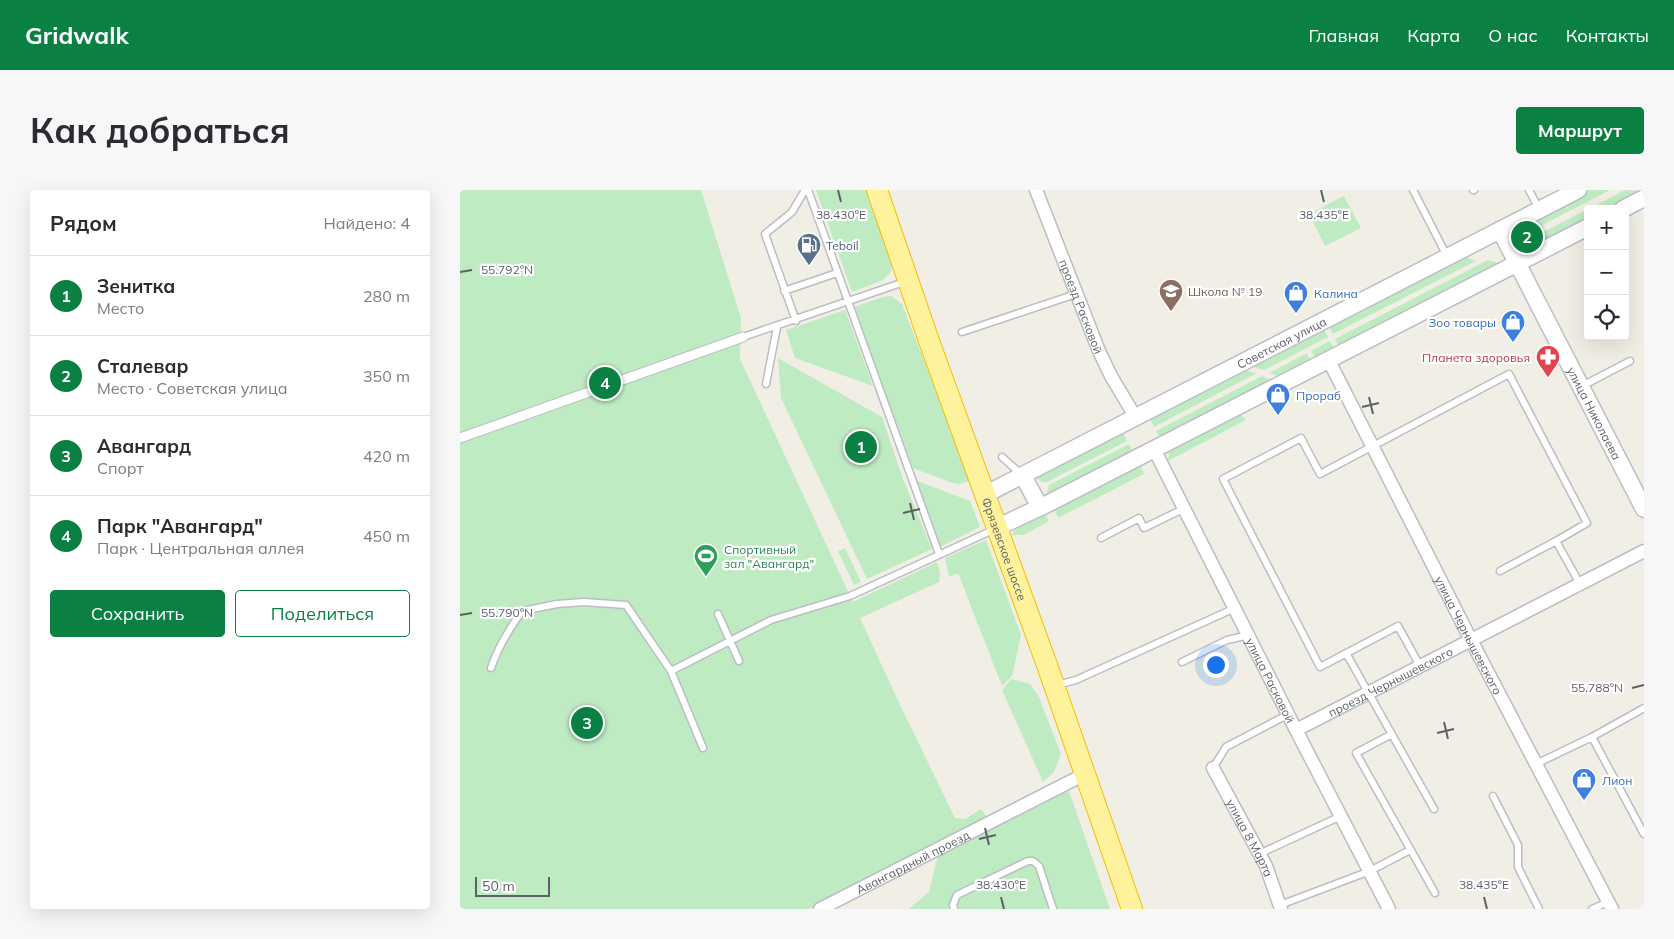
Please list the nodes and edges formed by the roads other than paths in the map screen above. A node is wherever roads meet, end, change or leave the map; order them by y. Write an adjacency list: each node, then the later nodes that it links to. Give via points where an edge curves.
1 (807, 190): 14 (lane); 16 (lane, via 792,212 765,234)
2 (877, 190): 15 (highway, Фрязевское шоссе)
3 (1036, 190): 17 (street, проезд Расковой)
4 (1413, 190): 12 (lane)
5 (1529, 190): 9 (lane)
6 (1578, 190): 9 (main road, Советская улица)
7 (1644, 198): 8 (main road)
8 (1629, 206)
9 (1540, 210): 11 (main road, Советская улица)
10 (1584, 229): 13 (main road)
11 (1500, 230): 12 (main road, Советская улица); 13 (main road, улица Николаева)
12 (1447, 257): 27 (main road, Советская улица)
13 (1518, 264): 23 (main road); 26 (main road, улица Николаева)
14 (837, 273): 16 (lane); 18 (lane)
15 (908, 281): 18 (lane); 33 (highway, Фрязевское шоссе)
16 (784, 291): 19 (lane)
17 (1076, 294): 21 (lane); 27 (street, проезд Расковой, via 1111,376)
18 (848, 302): 19 (lane); 41 (lane)
19 (796, 321): 20 (lane)
20 (777, 327): 22 (lane); 25 (lane)
21 (962, 332)
22 (743, 338): 28 (street)
23 (1328, 360): 29 (street, улица Чернышевского); 30 (main road)
24 (1630, 360): 26 (lane)
25 (766, 384)
26 (1581, 387): 36 (main road, улица Николаева)
27 (1136, 418): 32 (main road, Советская улица)
28 (460, 438)
29 (1372, 446): 39 (lane, via 1509,374 1587,523); 47 (street, улица Чернышевского); 49 (lane, via 1320,474 1301,438 1223,479 1320,667)
30 (1154, 449): 34 (main road); 35 (street, улица Расковой)
31 (1002, 457): 32 (lane)
32 (1023, 476): 33 (main road, Советская улица); 34 (main road)
33 (986, 494): 37 (highway, Фрязевское шоссе)
34 (1040, 507): 37 (main road)
35 (1185, 508): 38 (lane, via 1144,528 1139,518); 44 (street, улица Расковой)
36 (1644, 509)
37 (998, 527): 41 (lane); 55 (highway, Фрязевское шоссе)
38 (1101, 538)
39 (1556, 541): 42 (lane); 43 (lane)
40 (1644, 551): 43 (street, проезд Чернышевского)
41 (939, 554): 48 (lane, via 850,596 771,620)
42 (1500, 571)
43 (1580, 584): 47 (street, проезд Чернышевского)
44 (1235, 608): 46 (street, улица Расковой); 55 (lane, via 1076,680)
45 (718, 614): 48 (lane)
46 (1249, 634): 51 (lane, via 1227,640); 58 (street, улица Расковой)
47 (1471, 640): 52 (street, проезд Чернышевского); 63 (street, улица Чернышевского)
48 (729, 642): 50 (lane); 54 (lane)
49 (1346, 653): 52 (lane, via 1398,626); 56 (lane)
50 (739, 661)
51 (1182, 662)
52 (1420, 666): 56 (street, проезд Чернышевского)
53 (491, 668): 54 (lane, via 507,632 522,611 584,602 626,605)
54 (671, 672): 62 (lane)
55 (1055, 686): 65 (highway, Фрязевское шоссе)
56 (1368, 693): 59 (street, проезд Чернышевского); 60 (lane)
57 (1644, 708): 61 (lane)
58 (1289, 714): 59 (street, улица Расковой); 64 (lane, via 1226,747)
59 (1296, 730): 68 (street, улица Расковой)
60 (1392, 734): 67 (lane); 70 (lane, via 1356,753)
61 (1592, 737): 63 (lane); 69 (lane)
62 (703, 748)
63 (1536, 764): 74 (street, улица Чернышевского)
64 (1214, 768): 71 (street, улица 8 Марта)
65 (1085, 774): 76 (street, Авангардный проезд); 79 (highway, Фрязевское шоссе)
66 (1493, 796): 81 (lane, via 1518,845 1518,867)
67 (1434, 809)
68 (1341, 816): 71 (lane); 72 (street, улица Расковой)
69 (1644, 834)
70 (1410, 850): 72 (lane); 73 (lane)
71 (1259, 854): 75 (street, улица 8 Марта)
72 (1370, 872): 75 (lane); 80 (street, улица Расковой)
73 (1434, 893)
74 (1610, 905): 82 (lane)
75 (1280, 907)
76 (820, 909)
77 (954, 909): 78 (lane, via 957,895 1028,860 1038,866)
78 (1053, 909)
79 (1132, 909)
80 (1389, 909)
81 (1539, 909)
82 (1592, 909)

